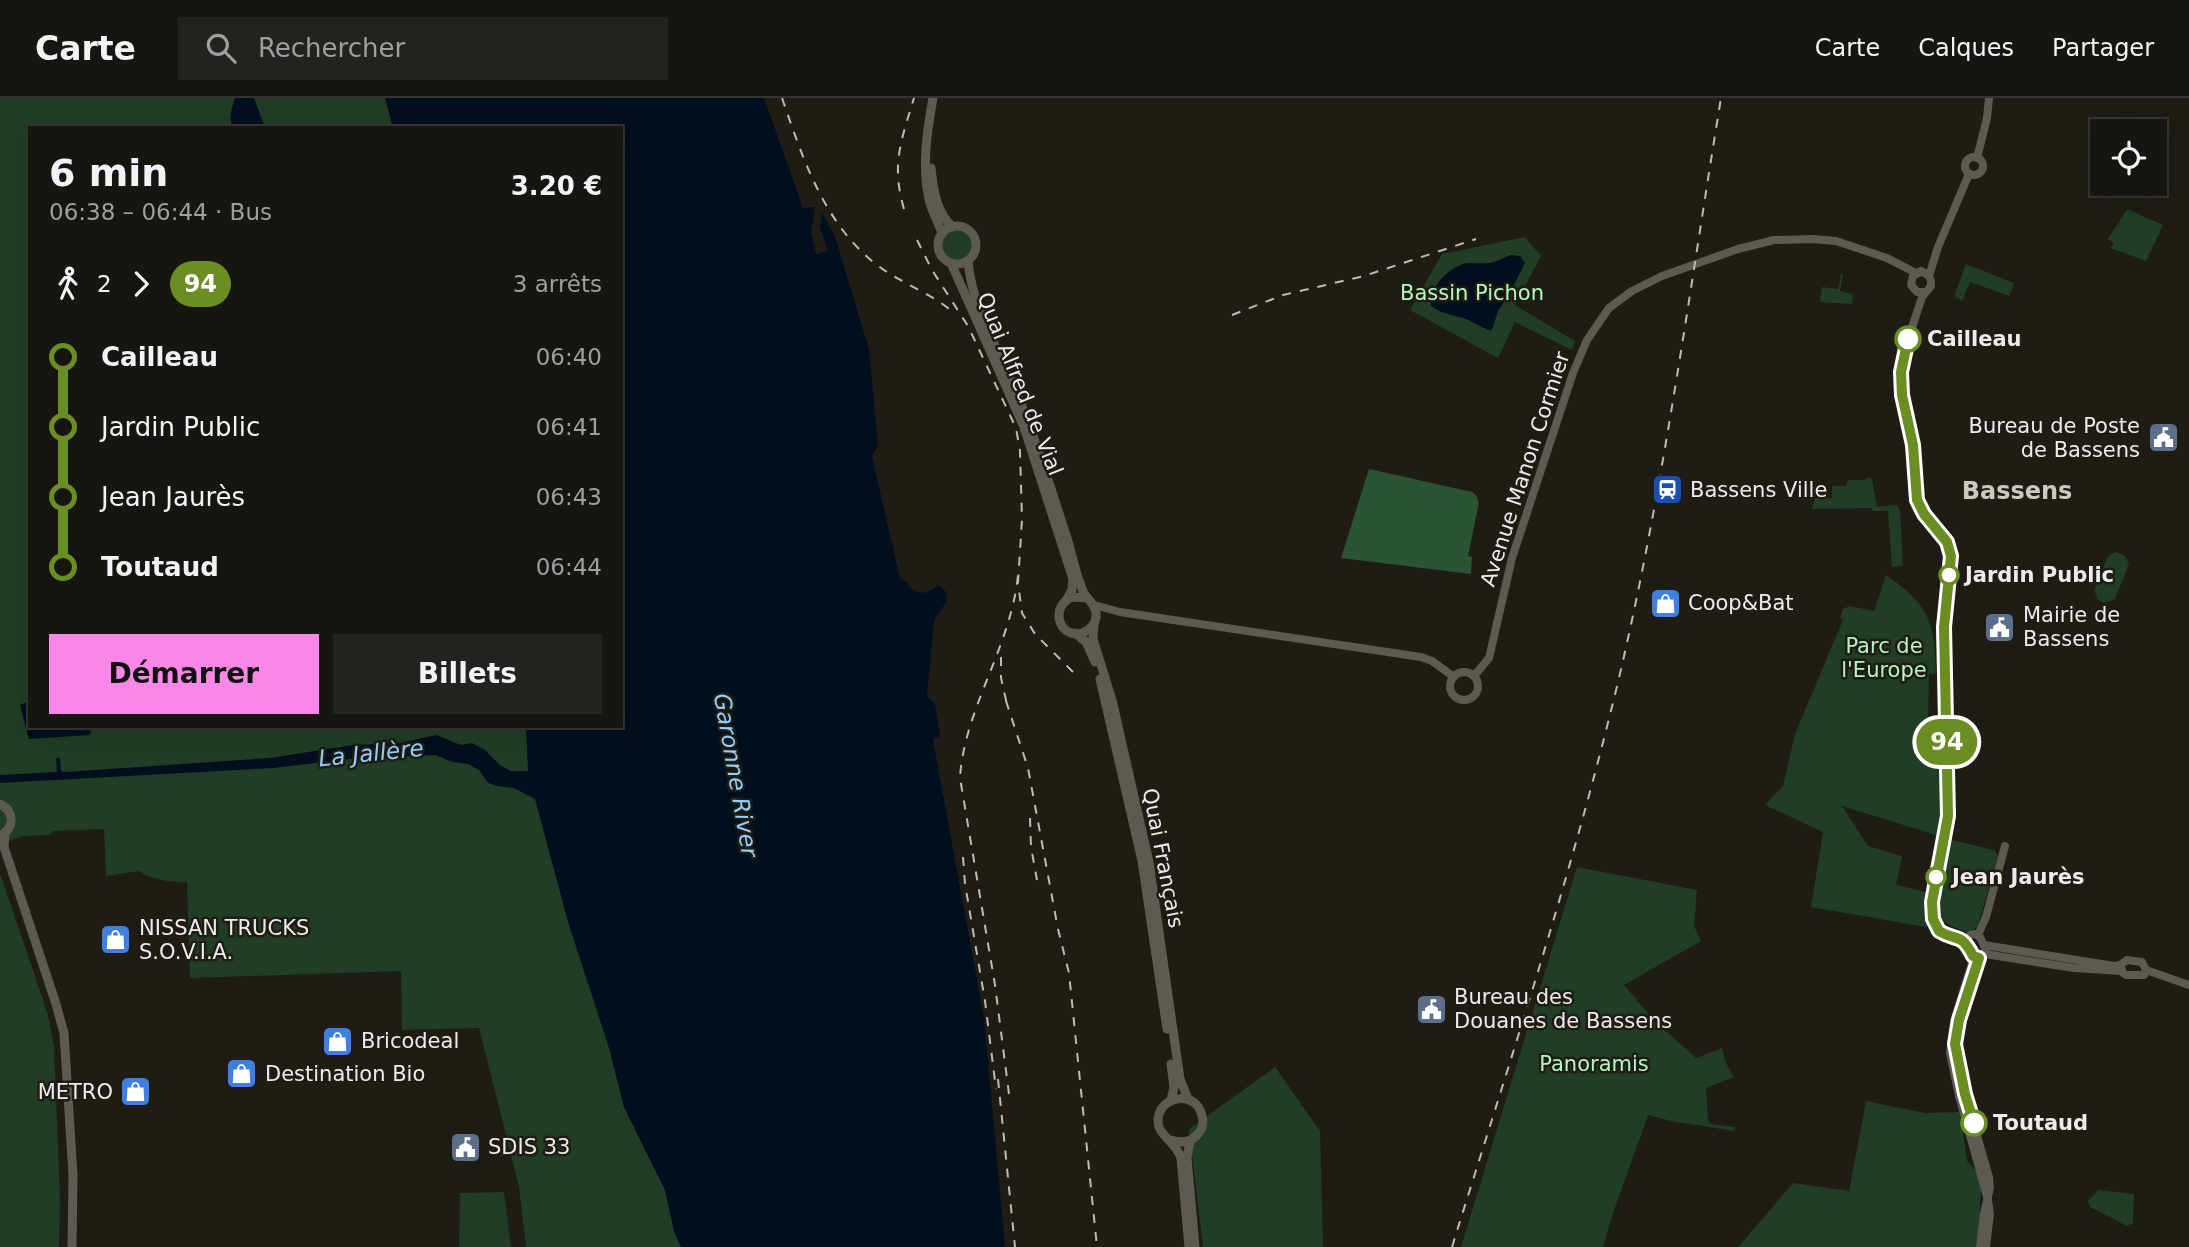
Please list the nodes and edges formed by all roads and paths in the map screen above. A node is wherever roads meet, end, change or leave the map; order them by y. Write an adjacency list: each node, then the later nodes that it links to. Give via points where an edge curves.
1 (933, 98): 3 (main road)
2 (1989, 98): 4 (street)
3 (929, 135): 6 (main road, via 936,198); 7 (main road, via 927,189)
4 (1977, 158): 5 (street, via 1966,162); 5 (street, via 1982,170)
5 (1969, 174): 8 (street)
6 (953, 227): 7 (main road); 9 (main road, via 963,227 974,237 976,250)
7 (942, 234): 10 (main road, via 940,252)
8 (1938, 247): 11 (street); 12 (street, via 1927,267)
9 (968, 261): 10 (main road); 17 (main road, Quai Alfred de Vial, via 972,292 1028,422 1082,589)
10 (951, 263): 16 (main road, Quai Alfred de Vial, via 1030,445 1073,579)
11 (1929, 275): 12 (street); 14 (street, via 1932,284)
12 (1914, 276): 13 (street, via 1911,285); 21 (street, Avenue Manon Cormier, via 1878,255 1836,241 1774,240 1662,276 1609,308 1587,340 1573,373 1512,558 1489,658)
13 (1915, 291): 14 (street); 15 (street)
14 (1925, 292): 15 (street)
15 (1914, 316): 27 (street, via 1901,372 1917,500 1947,542 1951,556 1944,627 1948,816 1933,919 1942,933)
16 (1067, 599): 17 (main road, via 1077,596); 20 (main road, via 1059,620)
17 (1091, 602): 18 (street); 19 (main road)
18 (1119, 612): 19 (street); 22 (street, via 1421,657)
19 (1095, 622): 20 (main road, via 1086,632); 32 (main road, Quai Français, via 1093,639 1149,862 1180,1079)
20 (1074, 633): 33 (main road, Quai Français, via 1086,642 1097,669 1142,861 1174,1087)
21 (1474, 676): 22 (street, via 1462,672); 22 (street, via 1478,687 1467,699 1452,692)
22 (1454, 677)
23 (0, 804): 24 (main road, via 11,816 11,825)
24 (3, 834): 25 (main road)
25 (2, 844): 37 (main road, via 64,1033)
26 (2005, 846): 27 (street, via 1986,917)
27 (1971, 938): 28 (street); 28 (street)
28 (1981, 953): 29 (street); 36 (street, via 1952,1030 1950,1053)
29 (2121, 968): 30 (street, via 2126,975 2140,976); 30 (street, via 2127,960 2142,962)
30 (2146, 970): 31 (street)
31 (2189, 985)
32 (1188, 1099): 33 (main road); 35 (main road, via 1199,1107 1203,1120)
33 (1171, 1100): 34 (main road, via 1161,1108 1158,1120 1161,1132)
34 (1171, 1140): 35 (main road); 38 (main road, via 1181,1158)
35 (1190, 1140): 39 (main road, via 1187,1158)
36 (1988, 1200): 40 (street); 41 (street)
37 (72, 1247)
38 (1189, 1247)
39 (1195, 1247)
40 (1980, 1247)
41 (1986, 1247)

